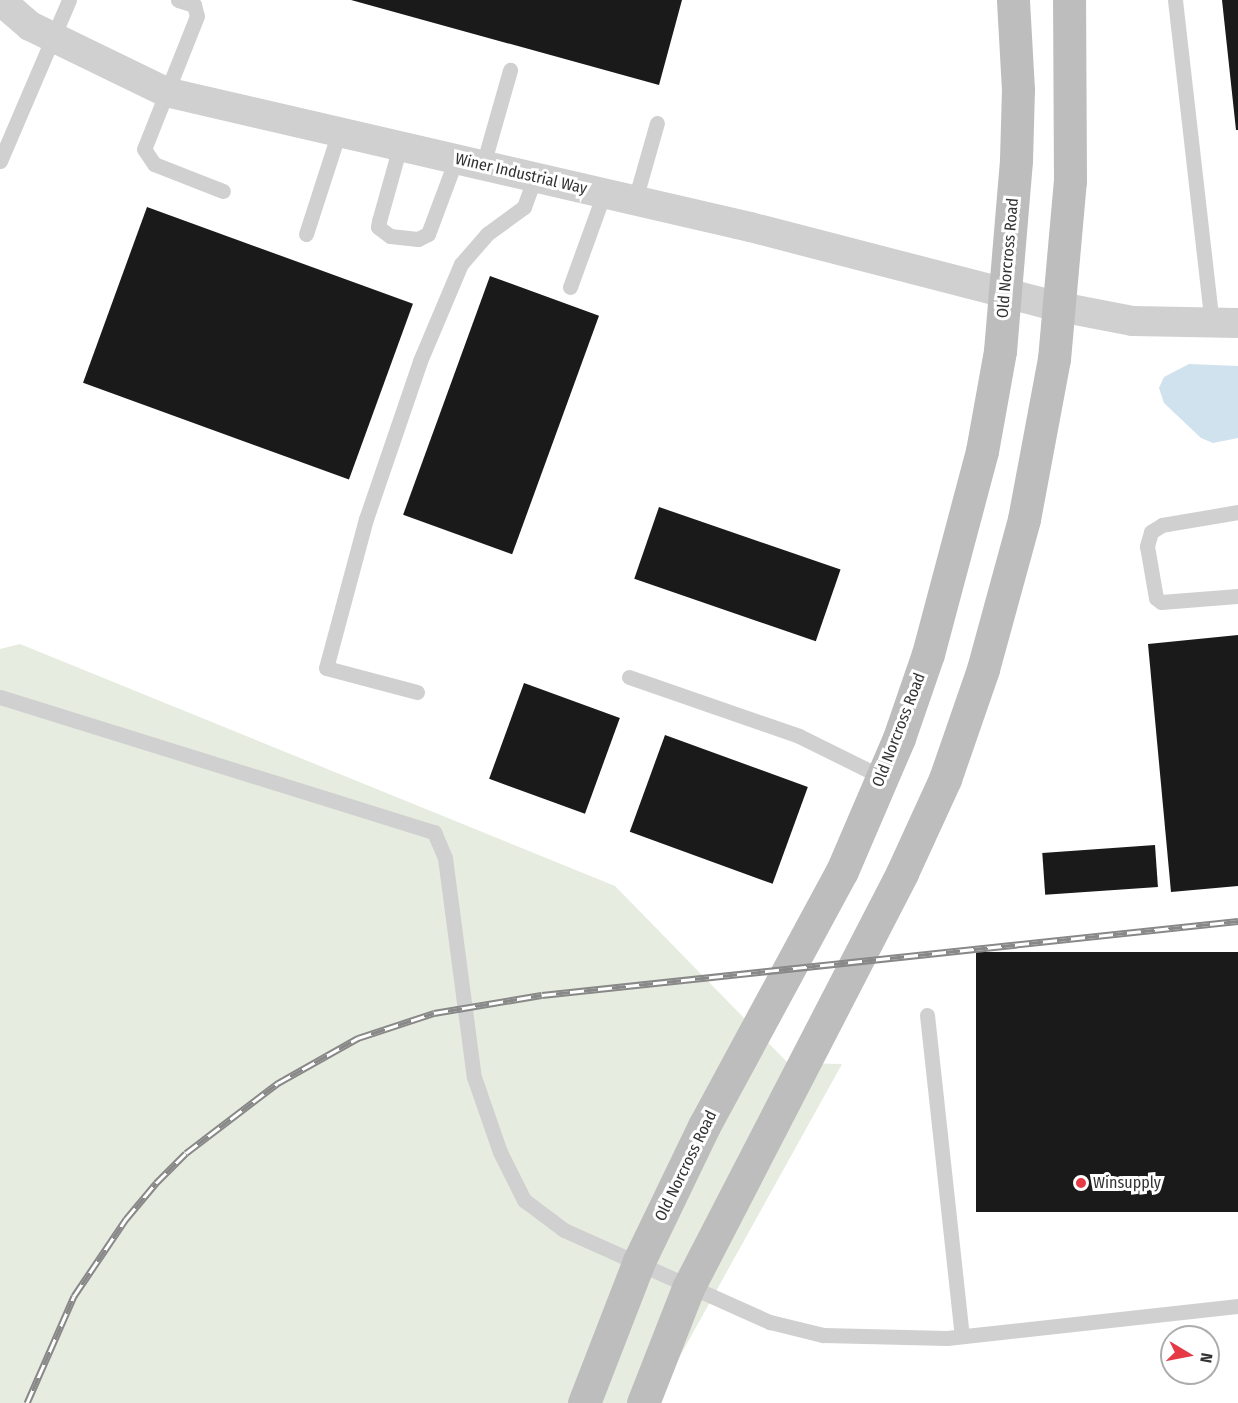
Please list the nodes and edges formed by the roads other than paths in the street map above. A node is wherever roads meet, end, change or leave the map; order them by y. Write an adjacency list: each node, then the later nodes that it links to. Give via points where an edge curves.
1 (0, 0): 7 (street, Winer Industrial Way, via 30,26)
2 (69, 0): 7 (lane)
3 (178, 0): 9 (lane, via 194,5 197,16)
4 (1013, 0): 21 (main road, Old Norcross Road, via 1018,90)
5 (1069, 0): 22 (main road, via 1070,181)
6 (1176, 0): 23 (lane)
7 (55, 38): 9 (street, Winer Industrial Way); 13 (lane)
8 (510, 70): 14 (lane)
9 (166, 92): 11 (street, Winer Industrial Way); 16 (lane, via 144,149 146,156 154,164)
10 (657, 123): 18 (lane)
11 (339, 132): 12 (street, Winer Industrial Way); 19 (lane)
12 (400, 146): 14 (street, Winer Industrial Way); 14 (lane, via 378,227 390,236 418,239 428,234)
13 (0, 161)
14 (470, 162): 15 (street, Winer Industrial Way)
15 (535, 177): 17 (street, Winer Industrial Way); 27 (lane, via 524,207 487,234 461,264 420,361 366,519 326,668)
16 (223, 191)
17 (604, 193): 18 (street, Winer Industrial Way); 20 (lane)
18 (635, 200): 21 (street, Winer Industrial Way)
19 (306, 234)
20 (570, 287)
21 (1006, 294): 22 (street, Winer Industrial Way); 29 (main road, Old Norcross Road, via 982,451 952,574 899,738)
22 (1060, 307): 23 (street, Winer Industrial Way, via 1133,321); 32 (main road, via 1042,433 1024,519 983,669 945,779 863,952 757,1149)
23 (1225, 323)
24 (1238, 512): 25 (lane, via 1162,525 1150,532 1147,546 1156,598 1161,602)
25 (1238, 596)
26 (629, 677): 29 (lane, via 799,736)
27 (417, 692)
28 (0, 697): 31 (lane, via 434,832 445,858 474,1077 500,1152 524,1200 564,1230)
29 (882, 777): 31 (main road, Old Norcross Road, via 842,871 704,1126)
30 (927, 1015): 34 (lane)
31 (639, 1261): 32 (lane); 35 (main road, Old Norcross Road)
32 (688, 1288): 34 (lane, via 796,1330 823,1335); 36 (main road)
33 (1238, 1306): 34 (lane)
34 (962, 1336)
35 (584, 1403)
36 (644, 1403)

